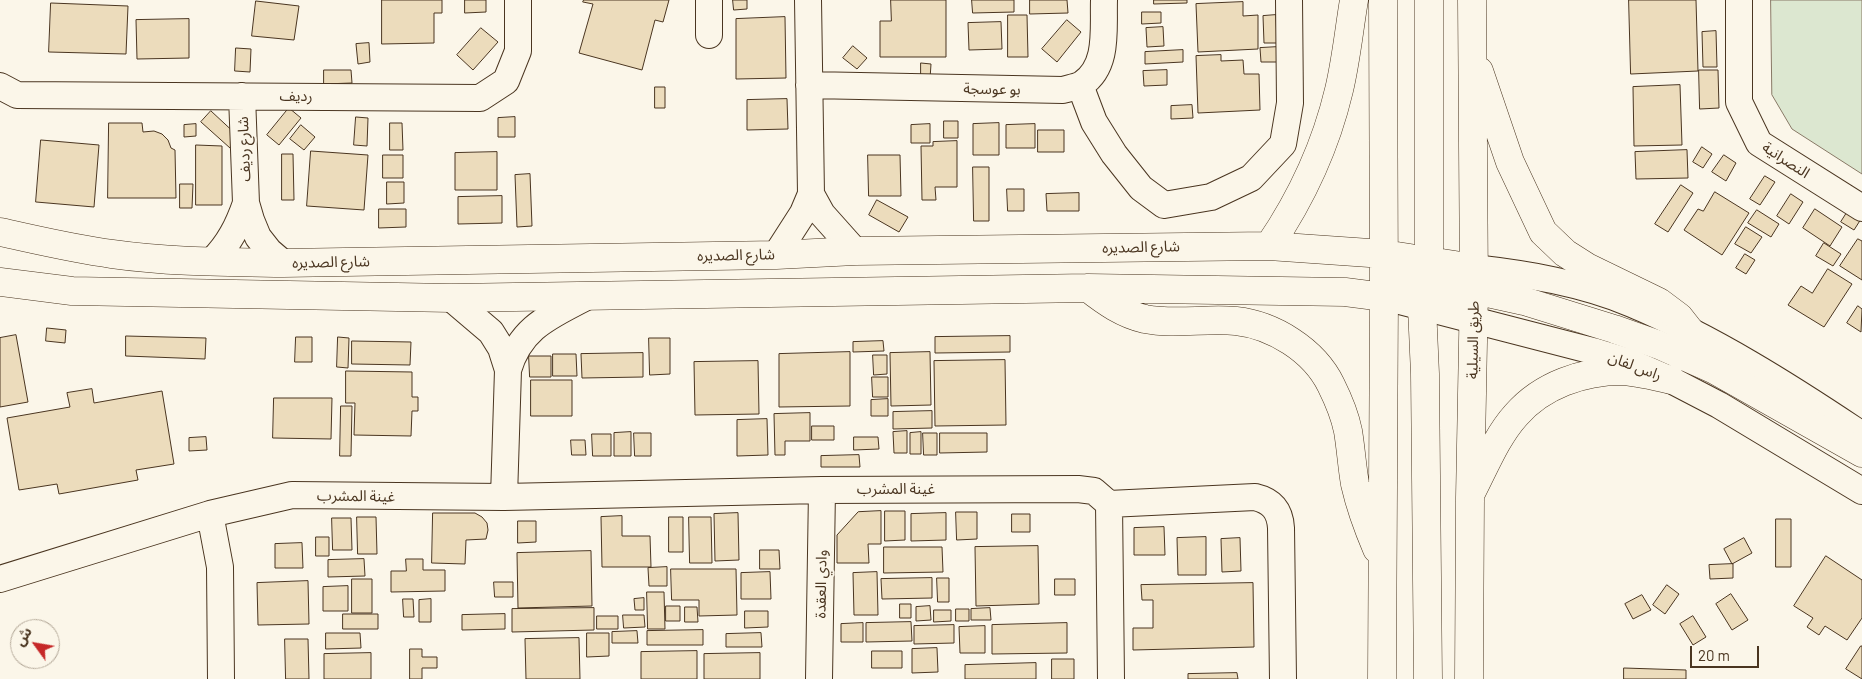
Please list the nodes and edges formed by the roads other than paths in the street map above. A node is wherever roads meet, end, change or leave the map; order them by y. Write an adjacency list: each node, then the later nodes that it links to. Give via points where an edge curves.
1 (518, 0): 16 (street, رديف, via 518,51 506,81 480,98)
2 (709, 0): 11 (street)
3 (808, 0): 13 (street)
4 (1104, 0): 14 (street, via 1101,57 1095,73)
5 (1288, 0): 14 (street, via 1290,103 1283,144 1251,178 1211,197 1164,205 1141,188 1094,122)
6 (1354, 0): 21 (main road, via 1339,90 1322,142 1302,191)
7 (1382, 0): 23 (main road)
8 (1429, 0): 29 (main road)
9 (1472, 0): 12 (main road, طريق السيلية)
10 (1739, 0): 19 (street, النصرانية, via 1739,102 1759,143)
11 (709, 35)
12 (1472, 52): 27 (main road, طريق السيلية); 35 (main road, via 1510,162 1543,232 1587,267 1659,302)
13 (809, 85): 14 (street, بو عوسجة, via 1063,90); 17 (street)
14 (1080, 85)
15 (0, 86): 16 (street, رديف, via 17,95)
16 (242, 96): 18 (street, شارع رديف)
17 (811, 194): 22 (street, via 822,214); 24 (street, via 803,213)
18 (246, 203): 25 (street, شارع رديف, via 233,235); 26 (street, شارع رديف, via 258,237)
19 (1862, 208)
20 (0, 232): 25 (main road, شارع الصديره, via 114,255)
21 (1269, 246): 22 (main road, شارع الصديره); 23 (main road, شارع الصديره)
22 (854, 252): 24 (main road, شارع الصديره)
23 (1384, 254): 29 (main road, شارع الصديره); 32 (main road)
24 (776, 255): 26 (main road, شارع الصديره)
25 (212, 262): 26 (main road, شارع الصديره)
26 (283, 263)
27 (1474, 279): 29 (main road, شارع الصديره); 34 (main road, طريق السيلية); 35 (street, via 1526,274 1631,304); 39 (main road, شارع الصديره, via 1524,301 1659,345 1714,370)
28 (0, 282): 33 (main road, via 72,291)
29 (1424, 284): 32 (main road, via 1402,287); 34 (main road); 53 (main road)
30 (1088, 288): 31 (main road); 32 (main road, via 1344,292); 46 (main road, via 1112,306 1145,319 1236,321 1274,332 1300,348 1330,383 1339,404 1362,511)
31 (588, 296): 33 (main road); 36 (street, via 534,326 517,346)
32 (1384, 297): 46 (main road)
33 (451, 298): 36 (street, via 491,332)
34 (1473, 320): 37 (street, راس لفان, via 1613,357); 43 (main road, طريق السيلية)
35 (1690, 331): 38 (street)
36 (508, 370): 42 (street)
37 (1671, 380): 41 (street, راس لفان, via 1719,405); 43 (main road, via 1624,371 1579,376 1557,384 1516,415 1499,439)
38 (1862, 435)
39 (1862, 453)
40 (822, 490): 42 (street, غينة المشرب); 44 (street, غينة المشرب, via 1078,489 1094,492); 49 (street, وادي العقدة)
41 (1862, 491)
42 (504, 497): 45 (street, غينة المشرب, via 292,495)
43 (1470, 497): 54 (main road, طريق السيلية)
44 (1109, 504): 50 (street); 51 (street, via 1255,496 1271,504 1280,519 1281,528)
45 (210, 514): 47 (street, غينة المشرب); 48 (street, via 220,567)
46 (1382, 562): 52 (main road)
47 (0, 579)
48 (221, 679)
49 (820, 679)
50 (1111, 679)
51 (1283, 679)
52 (1382, 679)
53 (1428, 679)
54 (1469, 679)

